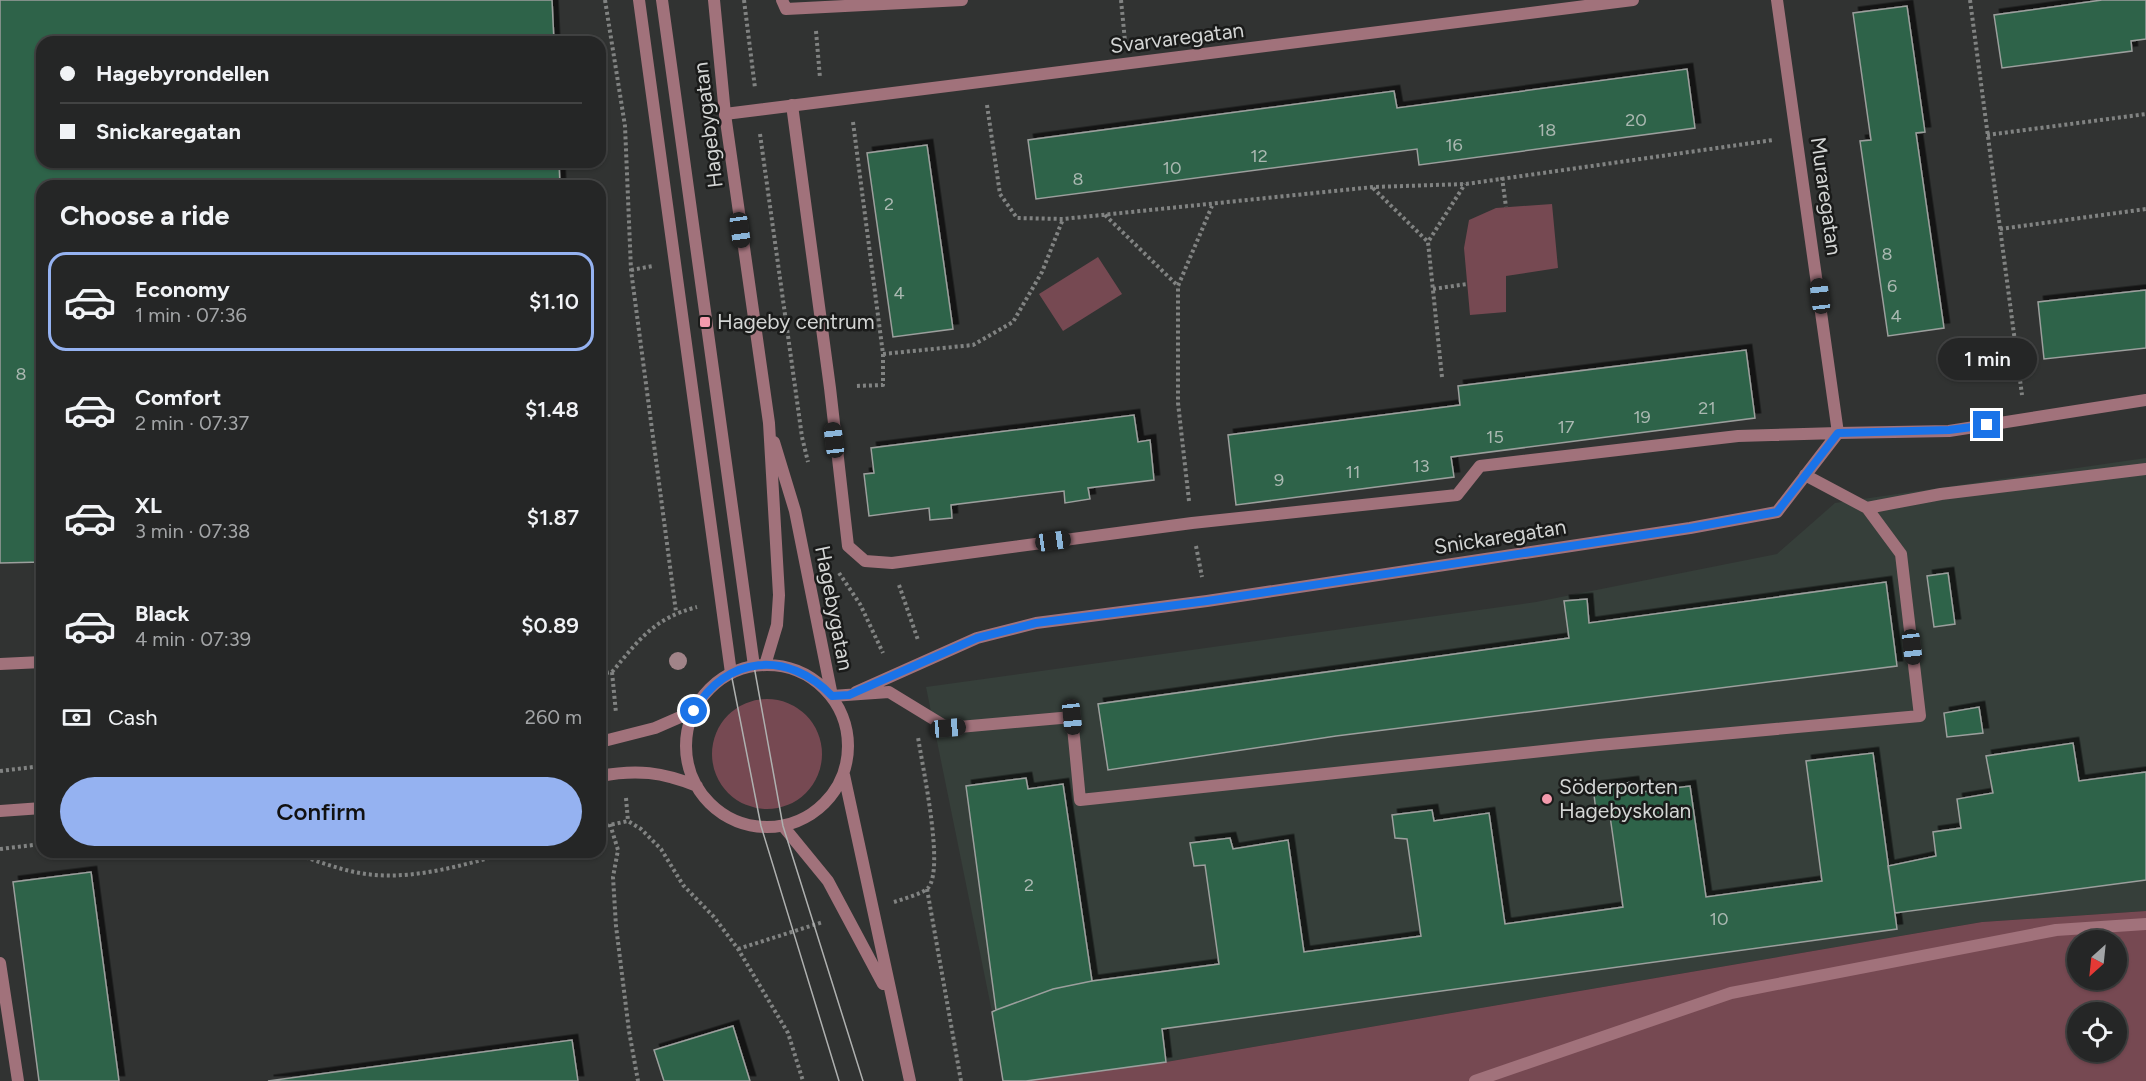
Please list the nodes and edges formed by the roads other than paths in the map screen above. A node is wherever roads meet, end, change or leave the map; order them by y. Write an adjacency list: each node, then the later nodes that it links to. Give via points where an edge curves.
1 (639, 0): 19 (street)
2 (662, 0): 18 (street)
3 (714, 0): 9 (street, Hagebygatan)
4 (782, 0): 5 (street, via 786,9)
5 (962, 0)
6 (1634, 0): 8 (street, Svarvaregatan)
7 (1777, 0): 12 (street, Muraregatan)
8 (792, 105): 9 (street, Svarvaregatan); 12 (street, via 848,546 865,561 892,563 1192,523 1457,495 1480,466 1738,436)
9 (725, 114): 11 (street, Hagebygatan)
10 (2146, 400): 12 (street, via 1949,430)
11 (769, 423): 18 (street, Hagebygatan, via 779,595 777,625); 21 (street, Hagebygatan, via 795,511)
12 (1838, 433): 14 (street, Snickaregatan)
13 (2146, 469): 15 (street, via 1941,494)
14 (1805, 476): 15 (street); 20 (street, Snickaregatan, via 1777,512 1207,601 1036,623 977,638)
15 (1867, 508): 20 (street, via 1901,554 1920,716 1599,745 1080,800 1072,717 948,728 889,692)
16 (36, 662): 17 (street)
17 (0, 664)
18 (760, 665): 19 (street); 21 (street, via 802,672)
19 (731, 673): 22 (street, via 709,689)
20 (849, 695): 21 (street, Snickaregatan)
21 (834, 699): 24 (street, via 849,739)
22 (694, 711): 23 (street, via 655,728); 26 (street, via 686,738 687,763)
23 (606, 740)
24 (844, 774): 29 (street, via 829,799 807,817); 32 (street)
25 (606, 775): 26 (street, via 623,771 665,774)
26 (697, 786): 29 (street, via 713,806 735,820 748,825)
27 (36, 808): 28 (street)
28 (0, 811)
29 (783, 826): 32 (street, via 828,881)
30 (2146, 924): 35 (street, via 2056,930 1731,993)
31 (0, 963): 33 (street)
32 (890, 995): 34 (street)
33 (18, 1081)
34 (910, 1081)
35 (1475, 1081)

